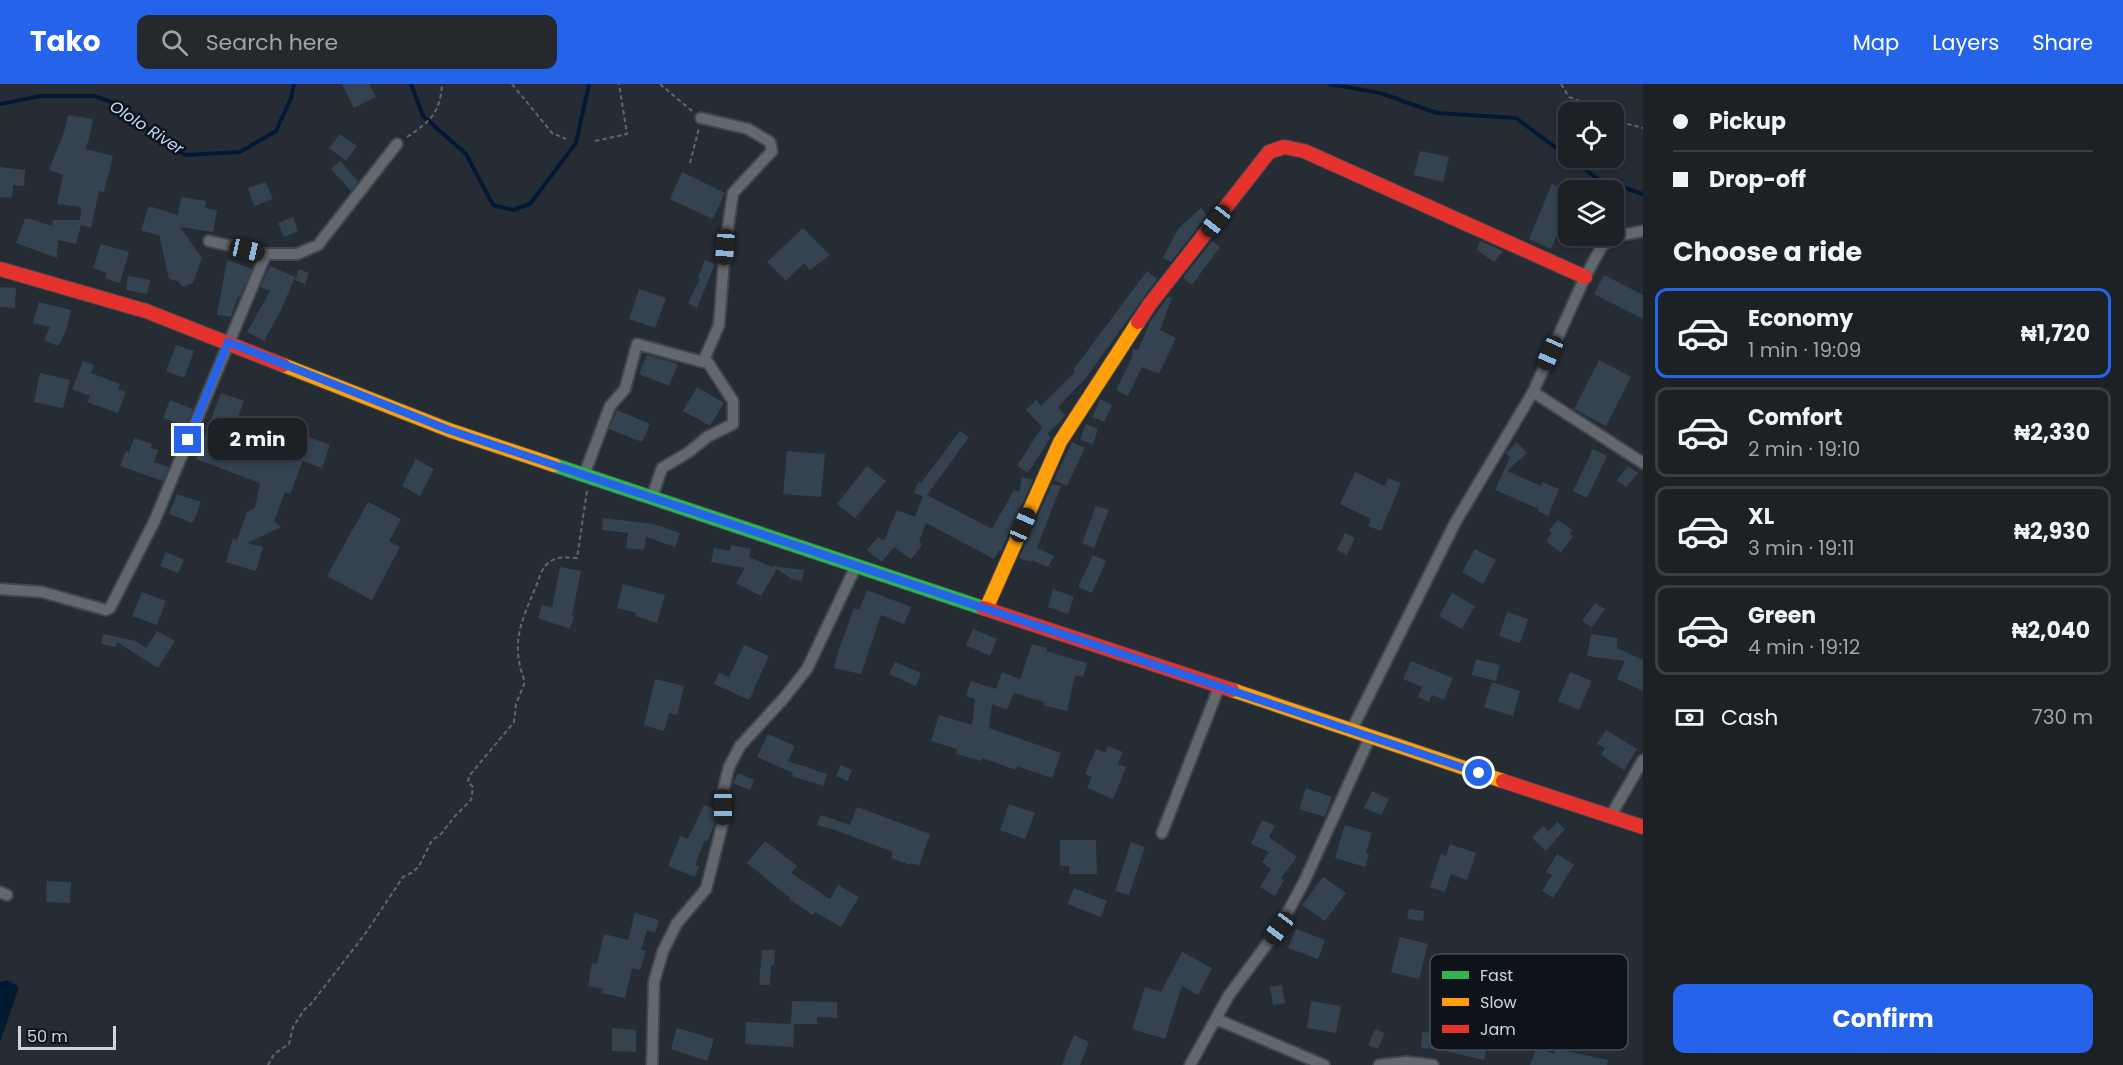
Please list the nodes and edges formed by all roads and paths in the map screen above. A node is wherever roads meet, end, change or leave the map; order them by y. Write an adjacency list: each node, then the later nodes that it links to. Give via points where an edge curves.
1 (442, 84): 10 (path, via 441,101 430,122)
2 (512, 84): 8 (path, via 552,132)
3 (619, 84): 9 (path, via 627,134)
4 (660, 84): 6 (path)
5 (1561, 84): 7 (path, via 1569,97 1597,108 1611,107 1628,124)
6 (701, 118): 11 (path); 18 (street, via 748,129 770,142 772,151 733,193 719,325)
7 (1643, 128)
8 (566, 139)
9 (595, 141)
10 (398, 144): 14 (street, via 318,245 297,254)
11 (690, 163)
12 (1643, 231): 16 (street, via 1617,236 1602,246)
13 (209, 241): 14 (street)
14 (266, 254): 17 (street)
15 (0, 269): 17 (main road, via 146,311)
16 (1585, 277): 19 (street); 25 (main road, via 1304,151 1284,147 1269,152 1150,304 1060,442)
17 (228, 342): 21 (main road, via 449,430); 24 (street, via 154,522 110,608 42,592)
18 (705, 358): 21 (street, via 703,362 637,344 625,389 610,406); 22 (street, via 733,401 734,424 662,468)
19 (1533, 392): 20 (street); 27 (street, via 1455,523)
20 (1643, 463)
21 (587, 476): 22 (main road); 34 (path, via 577,558 561,556 544,566 522,620 518,662 525,682 514,722 469,776 471,800 432,840 419,866 403,877 365,934 304,1010 293,1027 289,1044 274,1054)
22 (651, 497): 23 (main road)
23 (856, 566): 25 (main road); 35 (street, via 807,669 740,746 729,767 723,791 723,822 706,888 677,923 654,982)
24 (0, 589)
25 (986, 609): 26 (main road)
26 (1219, 687): 27 (main road); 32 (street)
27 (1351, 731): 28 (main road)
28 (1370, 737): 30 (main road); 33 (street, via 1279,928)
29 (1643, 760): 30 (street)
30 (1611, 817): 31 (main road)
31 (1643, 827)
32 (1162, 833)
33 (1215, 1019): 36 (street); 37 (street)
34 (268, 1065)
35 (652, 1065)
36 (1190, 1065)
37 (1324, 1065)
38 (1379, 1065): 39 (street)
39 (1433, 1065)

